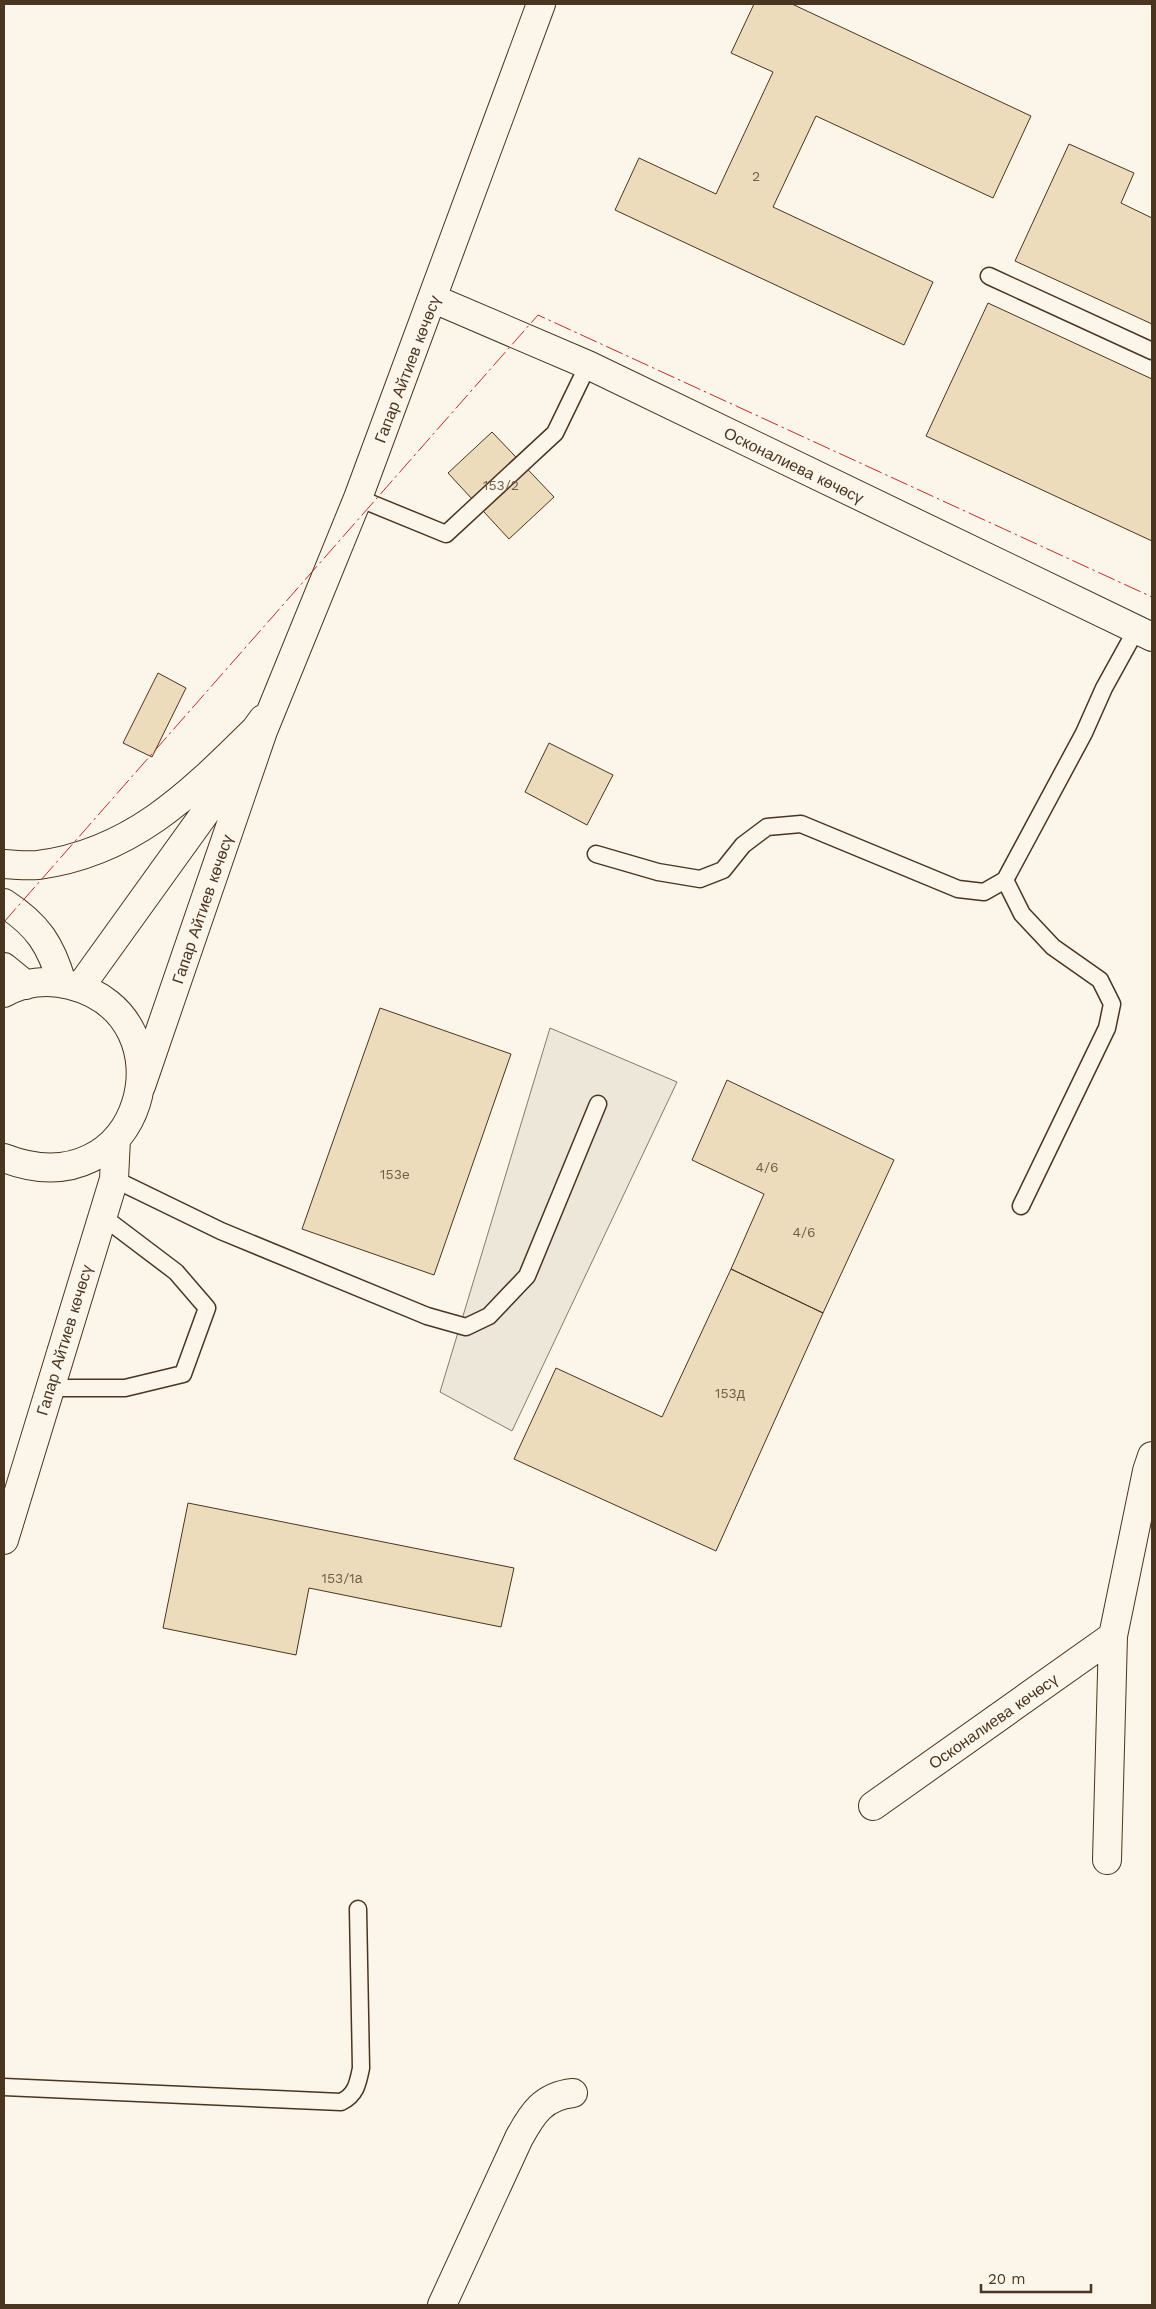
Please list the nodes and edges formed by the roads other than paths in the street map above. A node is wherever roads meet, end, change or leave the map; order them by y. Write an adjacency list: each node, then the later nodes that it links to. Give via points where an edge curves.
1 (541, 4): 3 (main road, Гапар Айтиев көчөсү)
2 (989, 276): 4 (lane)
3 (434, 299): 5 (main road, Осконалиева көчөсү); 6 (main road, Гапар Айтиев көчөсү)
4 (1152, 351)
5 (588, 365): 6 (lane, via 555,433 446,534); 7 (main road, Осконалиева көчөсү)
6 (358, 498): 8 (main road, Гапар Айтиев көчөсү)
7 (1144, 634): 12 (lane, via 1104,688 1064,772)
8 (274, 704): 9 (main road, Гапар Айтиев көчөсү); 11 (main road, via 255,730 191,793 121,840 92,853 38,865)
9 (264, 732): 15 (main road, Гапар Айтиев көчөсү); 17 (main road, Гапар Айтиев көчөсү)
10 (596, 854): 12 (lane, via 658,872 700,879 723,870 743,845 767,826 801,824 958,889 984,892)
11 (4, 864)
12 (1005, 880): 22 (lane, via 1022,914 1053,947 1100,980 1112,1004 1107,1028)
13 (4, 904): 15 (main road, via 46,940)
14 (4, 967): 16 (main road)
15 (71, 985): 16 (main road, via 44,982); 17 (main road, via 96,995 122,1018 138,1050)
16 (15, 989)
17 (141, 1086): 19 (main road, Гапар Айтиев көчөсү, via 129,1122)
18 (598, 1104): 21 (lane, via 527,1276 489,1316 466,1327 427,1316 220,1231)
19 (116, 1139): 20 (main road, Гапар Айтиев көчөсү, via 101,1152 64,1168 23,1166); 21 (main road, Гапар Айтиев көчөсү)
20 (4, 1158)
21 (114, 1179): 23 (main road, Гапар Айтиев көчөсү)
22 (1020, 1206)
23 (102, 1216): 24 (main road, Гапар Айтиев көчөсү); 24 (lane, via 176,1272 207,1308 183,1374 125,1388)
24 (49, 1388): 26 (main road, Гапар Айтиев көчөсү)
25 (1152, 1456): 27 (main road)
26 (4, 1540)
27 (1113, 1636): 28 (main road, Осконалиева көчөсү); 29 (main road)
28 (873, 1806)
29 (1107, 1860)
30 (358, 1909): 31 (lane, via 361,2068 351,2097 341,2102)
31 (4, 2087)
32 (573, 2093): 33 (main road, via 560,2094 533,2112)
33 (442, 2305)

